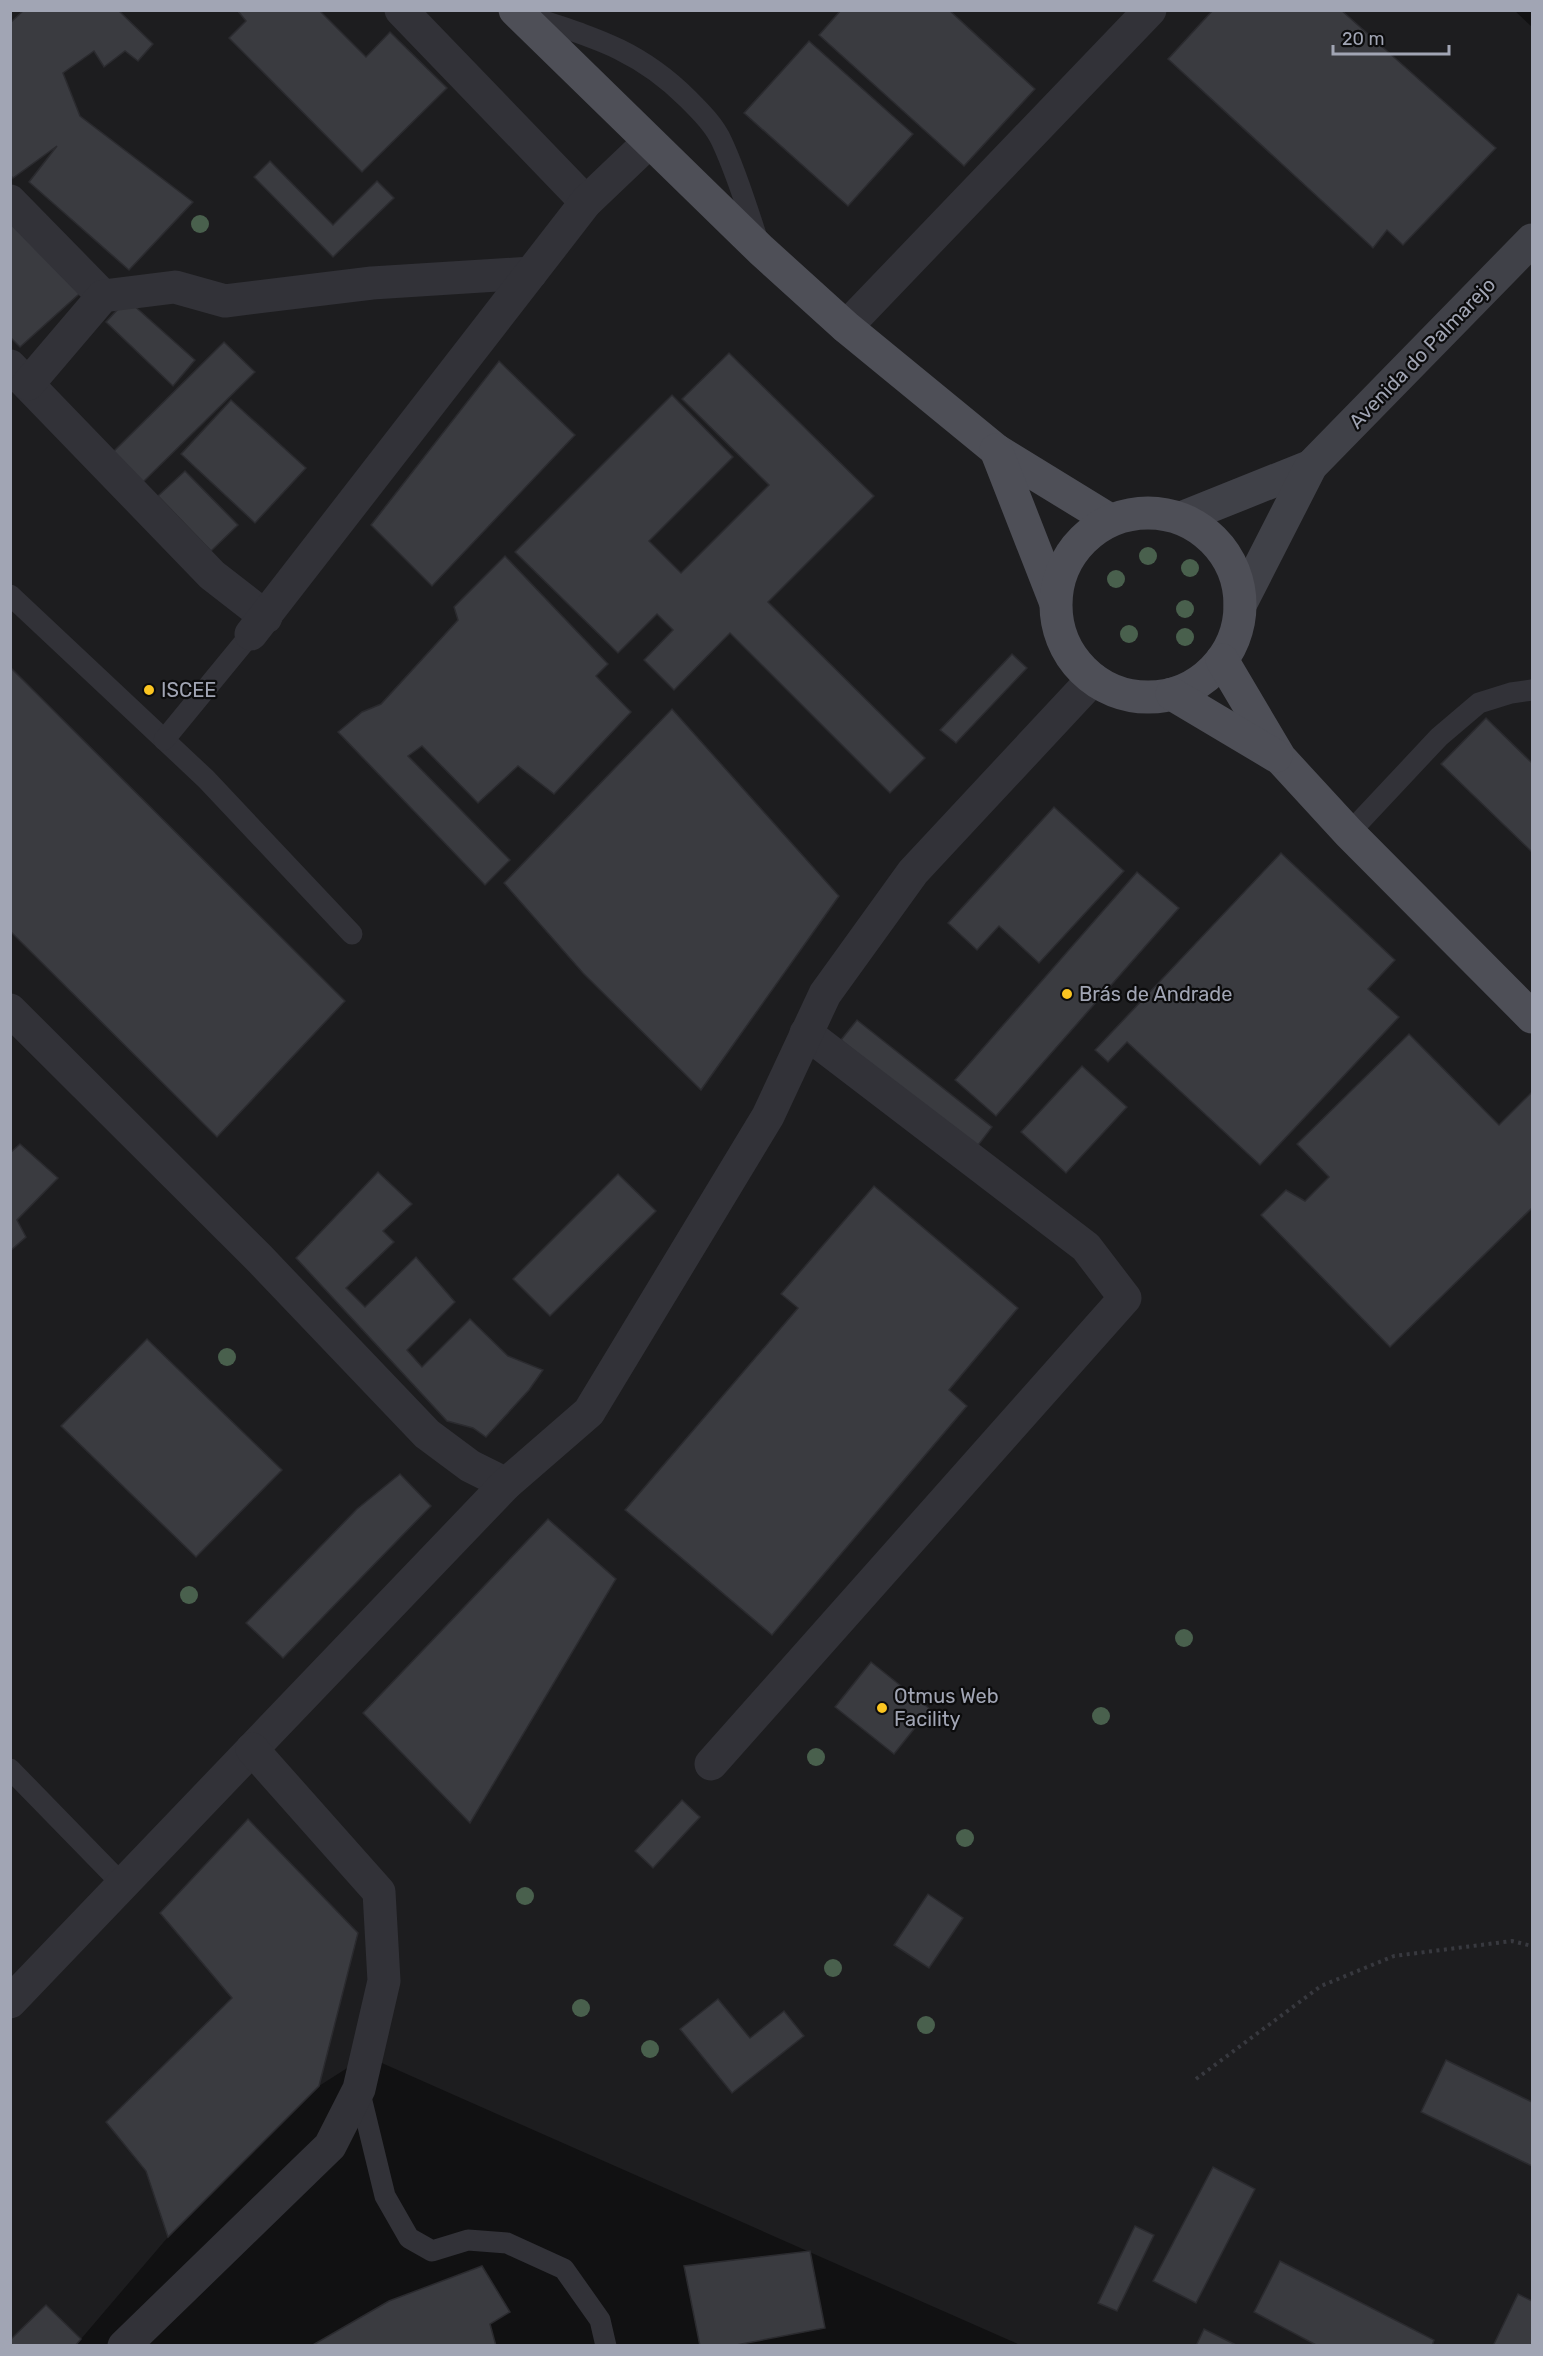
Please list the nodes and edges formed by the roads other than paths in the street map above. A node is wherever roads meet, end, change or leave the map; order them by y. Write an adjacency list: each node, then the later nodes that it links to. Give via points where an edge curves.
1 (401, 10): 6 (street)
2 (1150, 10): 11 (street)
3 (516, 11): 4 (main road); 8 (lane, via 618,47 651,66 678,89 721,140)
4 (649, 142): 6 (street); 8 (main road)
5 (10, 201): 10 (street)
6 (586, 202): 9 (street)
7 (1533, 240): 14 (street, Avenida do Palmarejo)
8 (761, 250): 11 (main road)
9 (531, 273): 10 (street, via 372,283 225,301 175,287); 20 (street)
10 (103, 296): 12 (street)
11 (846, 327): 13 (main road)
12 (19, 375): 20 (street)
13 (996, 450): 16 (main road); 18 (main road)
14 (1311, 466): 15 (street, Avenida do Palmarejo); 19 (street, Avenida do Palmarejo)
15 (1181, 518): 16 (main road, via 1138,512); 19 (main road, via 1214,539 1228,558 1238,581)
16 (1110, 520): 18 (main road, via 1088,533 1071,552 1060,576)
17 (10, 595): 25 (lane)
18 (1055, 601): 22 (main road, via 1065,644)
19 (1240, 604): 21 (main road, via 1234,639)
20 (258, 625): 25 (lane)
21 (1222, 660): 24 (main road, via 1200,681); 26 (main road)
22 (1093, 679): 24 (main road, via 1131,695); 31 (street, via 913,872 825,994)
23 (1533, 690): 27 (lane, via 1479,703 1439,737)
24 (1172, 694): 26 (main road)
25 (165, 740): 28 (lane)
26 (1280, 758): 27 (main road)
27 (1349, 833): 30 (main road)
28 (352, 934)
29 (10, 1010): 32 (street, via 258,1257 427,1434 470,1466)
30 (1533, 1017)
31 (807, 1033): 32 (street, via 768,1116 590,1412); 34 (street, via 1086,1247 1125,1298)
32 (506, 1484): 33 (street)
33 (252, 1749): 36 (street); 38 (street, via 379,1892 384,1981)
34 (711, 1764)
35 (10, 1769): 36 (lane)
36 (123, 1885): 37 (street)
37 (10, 2002)
38 (359, 2089): 39 (street, via 330,2146); 40 (lane, via 385,2196 409,2238 432,2251 468,2240 507,2243 564,2269 600,2319)
39 (124, 2346)
40 (606, 2346)

